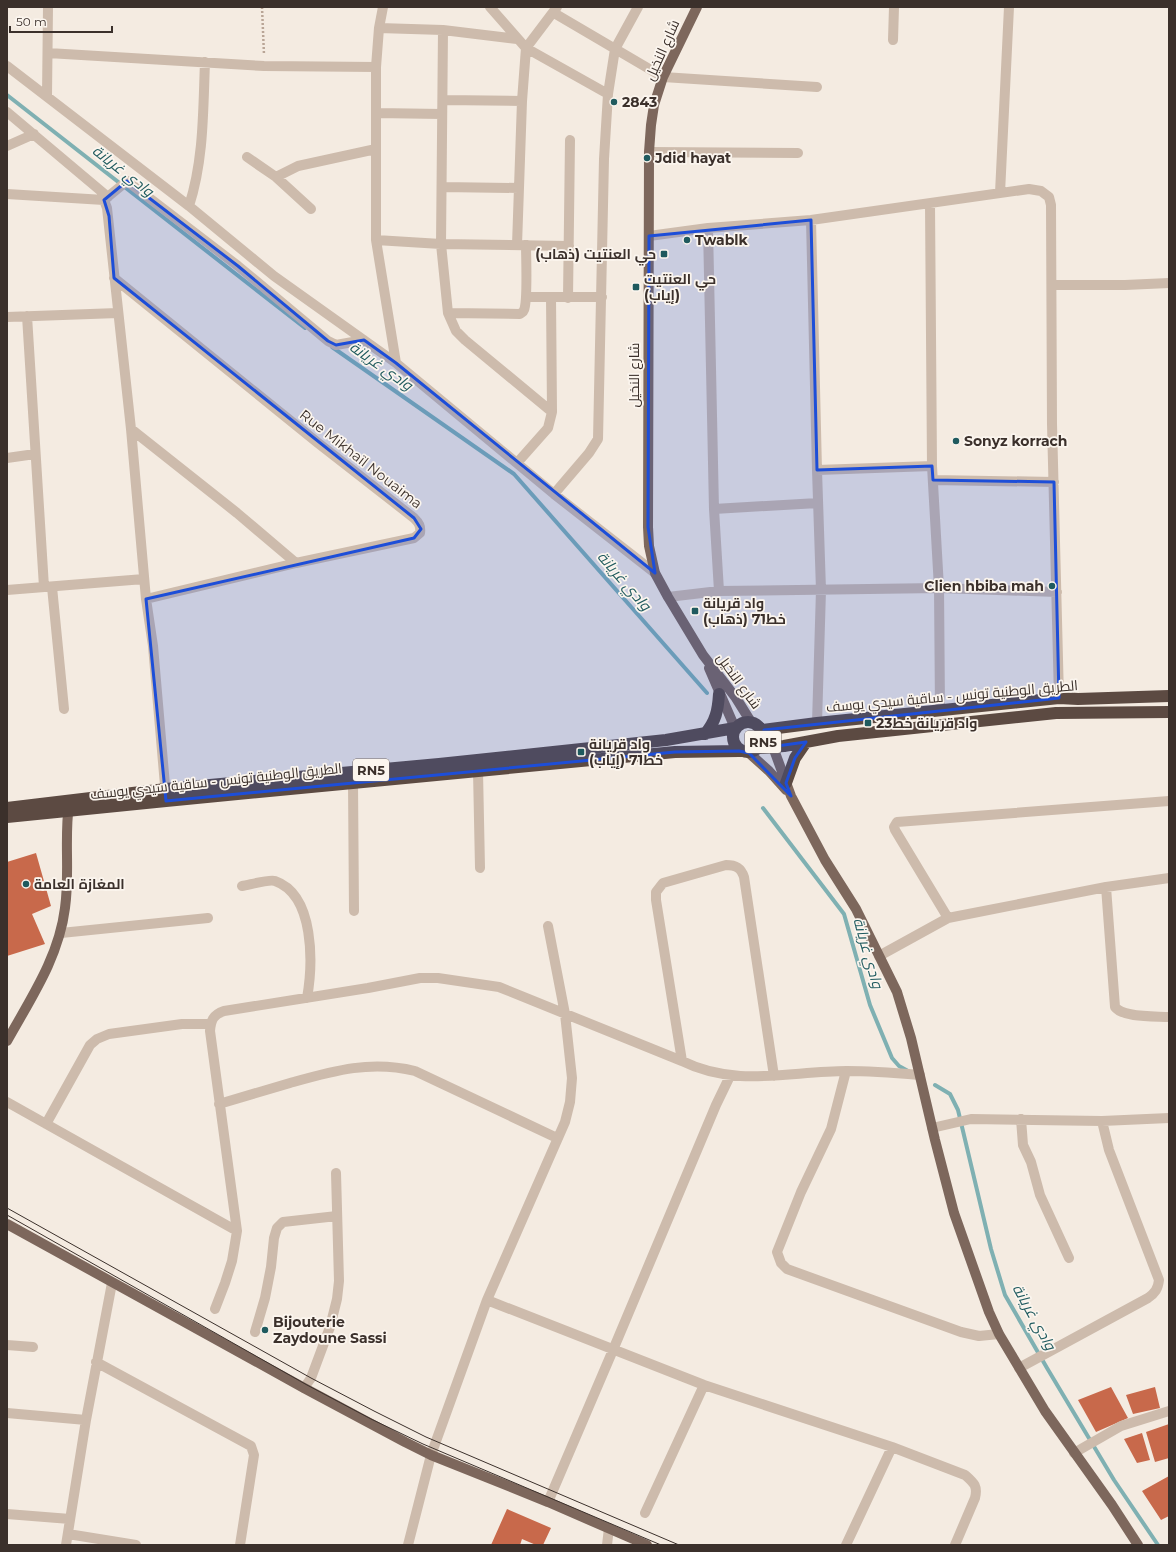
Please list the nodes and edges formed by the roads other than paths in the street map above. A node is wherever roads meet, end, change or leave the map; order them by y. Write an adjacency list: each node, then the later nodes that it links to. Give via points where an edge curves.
1 (48, 7): 15 (street)
2 (383, 7): 9 (street)
3 (490, 7): 11 (street)
4 (638, 7): 14 (street)
5 (697, 7): 19 (main road, شارع النخيل)
6 (894, 7): 12 (street)
7 (1009, 7): 40 (street)
8 (555, 10): 13 (street); 14 (street)
9 (379, 28): 10 (street); 18 (street)
10 (443, 30): 11 (street); 23 (street)
11 (517, 39): 13 (street)
12 (893, 40)
13 (526, 48): 21 (street); 24 (street)
14 (615, 49): 19 (street); 21 (street)
15 (48, 53): 16 (street); 22 (street)
16 (205, 62): 18 (street, via 264,66); 44 (street, via 196,187)
17 (7, 66): 22 (street)
18 (376, 67): 26 (street)
19 (663, 77): 20 (street); 32 (main road, شارع النخيل, via 654,105)
20 (817, 87)
21 (608, 94): 59 (street, via 604,159)
22 (47, 96): 35 (street)
23 (443, 100): 24 (street); 27 (street)
24 (522, 101): 39 (street)
25 (7, 112): 28 (street)
26 (376, 113): 27 (street); 31 (street)
27 (442, 114): 38 (street)
28 (34, 134): 30 (street); 42 (street)
29 (570, 140): 52 (street)
30 (7, 146)
31 (376, 148): 36 (street, via 298,166); 49 (street)
32 (649, 152): 33 (street); 48 (main road, شارع النخيل)
33 (798, 153)
34 (247, 157): 36 (street)
35 (139, 167): 37 (street); 44 (street)
36 (276, 177): 45 (street)
37 (127, 181): 42 (street); 64 (street, via 238,266 328,341 336,344)
38 (442, 187): 39 (street); 50 (street)
39 (519, 188): 51 (street)
40 (1000, 193): 43 (street); 55 (street, via 1029,189 1041,191 1049,197)
41 (7, 194): 42 (street)
42 (106, 198): 53 (street)
43 (930, 204): 46 (street); 71 (street)
44 (189, 206): 64 (street, via 274,276)
45 (311, 209)
46 (811, 220): 47 (street); 72 (street)
47 (708, 228): 48 (street); 77 (street)
48 (649, 236): 79 (main road, شارع النخيل, via 648,527)
49 (376, 240): 50 (street); 65 (street)
50 (441, 244): 51 (street); 60 (street)
51 (522, 245): 52 (street); 56 (street)
52 (569, 246): 58 (street)
53 (114, 278): 61 (street); 78 (street, Rue Mikhaïl Nouaima, via 420,523 420,533 414,538)
54 (1169, 283): 55 (street)
55 (1052, 285): 74 (street)
56 (526, 297): 57 (street); 60 (street, via 525,309 520,314)
57 (551, 298): 58 (street); 66 (street)
58 (568, 298): 59 (street)
59 (602, 298): 75 (street, via 598,439)
60 (448, 312): 66 (street, via 456,331 465,340)
61 (118, 313): 62 (street); 67 (street)
62 (27, 316): 63 (street); 68 (street)
63 (7, 317)
64 (364, 340): 65 (street)
65 (396, 363): 70 (street)
66 (552, 412): 70 (street, via 548,428)
67 (131, 428): 78 (street); 80 (street)
68 (35, 454): 69 (street); 81 (street)
69 (7, 458)
70 (517, 463): 75 (street)
71 (932, 466): 72 (street); 73 (street)
72 (816, 470): 76 (street)
73 (933, 480): 74 (street); 82 (street)
74 (1054, 482): 86 (street)
75 (554, 494): 79 (street)
76 (818, 503): 77 (street); 84 (street)
77 (714, 509): 85 (street)
78 (296, 563): 88 (street, Rue Mikhaïl Nouaima)
79 (655, 573): 87 (main road, شارع النخيل)
80 (144, 579): 81 (street); 88 (street)
81 (48, 587): 83 (street); 93 (street)
82 (939, 588): 84 (street); 86 (street); 94 (street)
83 (7, 590)
84 (821, 590): 85 (street); 97 (street)
85 (719, 591): 87 (street)
86 (1057, 592): 92 (street)
87 (668, 597): 89 (main road, شارع النخيل)
88 (146, 599): 106 (street, via 153,646)
89 (703, 655): 90 (main road); 96 (main road, شارع النخيل)
90 (719, 694): 98 (main road); 99 (highway, via 716,717)
91 (1169, 696): 92 (highway, الطريق الوطنية تونس - ساقية سيدي يوسف / RN5, via 1078,700)
92 (1059, 698): 94 (highway, الطريق الوطنية تونس - ساقية سيدي يوسف / RN5)
93 (64, 709)
94 (940, 710): 97 (highway, الطريق الوطنية تونس - ساقية سيدي يوسف / RN5)
95 (1169, 712): 100 (highway, الطريق الوطنية تونس - ساقية سيدي يوسف / RN5, via 1056,713 838,736)
96 (752, 722): 98 (highway, RN5, via 745,722); 101 (highway, RN5, via 757,725)
97 (817, 722): 101 (highway, الطريق الوطنية تونس - ساقية سيدي يوسف / RN5)
98 (735, 728): 99 (highway, الطريق الوطنية تونس - ساقية سيدي يوسف / RN5); 101 (highway, RN5, via 733,743)
99 (705, 734): 106 (highway, الطريق الوطنية تونس - ساقية سيدي يوسف / RN5)
100 (806, 742): 102 (highway, الطريق الوطنية تونس - ساقية سيدي يوسف / RN5); 105 (highway, via 795,758)
101 (754, 744): 102 (highway, الطريق الوطنية تونس - ساقية سيدي يوسف / RN5); 103 (highway, الطريق الوطنية تونس - ساقية سيدي يوسف / RN5); 107 (main road, via 769,771)
102 (773, 747): 105 (main road)
103 (478, 771): 104 (highway, الطريق الوطنية تونس - ساقية سيدي يوسف / RN5); 112 (street)
104 (353, 783): 106 (highway, الطريق الوطنية تونس - ساقية سيدي يوسف / RN5); 116 (street)
105 (786, 784): 107 (main road)
106 (166, 795): 109 (highway, الطريق الوطنية تونس - ساقية سيدي يوسف / RN5)
107 (791, 796): 121 (main road, via 825,860 856,909)
108 (1169, 801): 118 (street, via 897,822 895,830)
109 (69, 806): 110 (highway, الطريق الوطنية تونس - ساقية سيدي يوسف / RN5); 111 (highway, الطريق الوطنية تونس - ساقية سيدي يوسف / RN5); 120 (main road, via 68,884)
110 (7, 808)
111 (7, 817)
112 (480, 868)
113 (1169, 878): 115 (street)
114 (242, 886): 122 (street, via 273,880 295,895 304,917 310,943)
115 (1106, 887): 118 (street); 124 (street, via 1115,1007 1128,1014)
116 (354, 911)
117 (208, 918): 120 (street)
118 (948, 918): 121 (street)
119 (548, 926): 123 (street)
120 (61, 933): 126 (main road, via 42,978)
121 (879, 956): 129 (main road, via 897,992)
122 (307, 998): 123 (street, via 420,978 438,978 499,987); 125 (street, via 216,1013)
123 (565, 1014): 127 (street); 139 (street, via 572,1078 570,1102)
124 (1169, 1017)
125 (210, 1024): 133 (street); 137 (street, via 165,1026 109,1034 97,1039 90,1045)
126 (7, 1040)
127 (682, 1061): 130 (street, via 696,1068); 131 (street, via 656,892 663,883 733,865 742,871 744,877)
128 (846, 1071): 129 (street); 131 (street); 149 (street, via 831,1129 801,1192 777,1252 781,1264 787,1269 961,1332 979,1336)
129 (920, 1075): 138 (main road)
130 (730, 1076): 131 (street); 152 (street)
131 (774, 1076)
132 (7, 1102): 137 (street)
133 (219, 1104): 139 (street, via 334,1071 360,1067 400,1068 414,1071); 143 (street)
134 (1169, 1118): 136 (street)
135 (1021, 1119): 136 (street); 138 (street, via 971,1119); 144 (street, via 1023,1145 1031,1162 1040,1195)
136 (1102, 1121): 154 (street, via 1109,1150 1159,1280 1158,1286 1155,1294)
137 (46, 1124): 143 (street)
138 (932, 1128): 149 (main road, via 954,1213)
139 (558, 1138): 146 (street)
140 (336, 1173): 141 (street)
141 (337, 1216): 148 (street, via 283,1222 277,1228 265,1298); 156 (street, via 340,1281 337,1299 330,1327 311,1378)
142 (7, 1224): 145 (main road)
143 (237, 1231): 147 (street, via 232,1261)
144 (1069, 1258)
145 (112, 1283): 153 (street); 156 (main road)
146 (487, 1300): 152 (street); 162 (street)
147 (214, 1309)
148 (255, 1332)
149 (999, 1334): 154 (main road)
150 (7, 1344): 151 (street)
151 (33, 1347)
152 (613, 1350): 155 (street); 163 (street)
153 (96, 1362): 159 (street); 171 (street, via 251,1446 254,1455)
154 (1019, 1368): 161 (main road)
155 (704, 1385): 160 (street); 164 (street)
156 (304, 1388): 162 (main road)
157 (1169, 1411): 161 (street, via 1121,1426)
158 (7, 1413): 159 (street)
159 (86, 1420): 166 (street)
160 (892, 1447): 175 (street); 176 (street, via 964,1475 974,1483 977,1490 975,1498)
161 (1074, 1453): 177 (main road)
162 (431, 1455): 163 (main road); 172 (street)
163 (548, 1502): 167 (main road)
164 (645, 1513)
165 (7, 1514): 166 (street)
166 (70, 1519): 168 (street)
167 (609, 1528): 173 (street); 174 (main road)
168 (68, 1534): 169 (street); 170 (street)
169 (66, 1545)
170 (136, 1545)
171 (240, 1545)
172 (408, 1545)
173 (607, 1545)
174 (647, 1545)
175 (846, 1545)
176 (955, 1545)
177 (1138, 1545)

